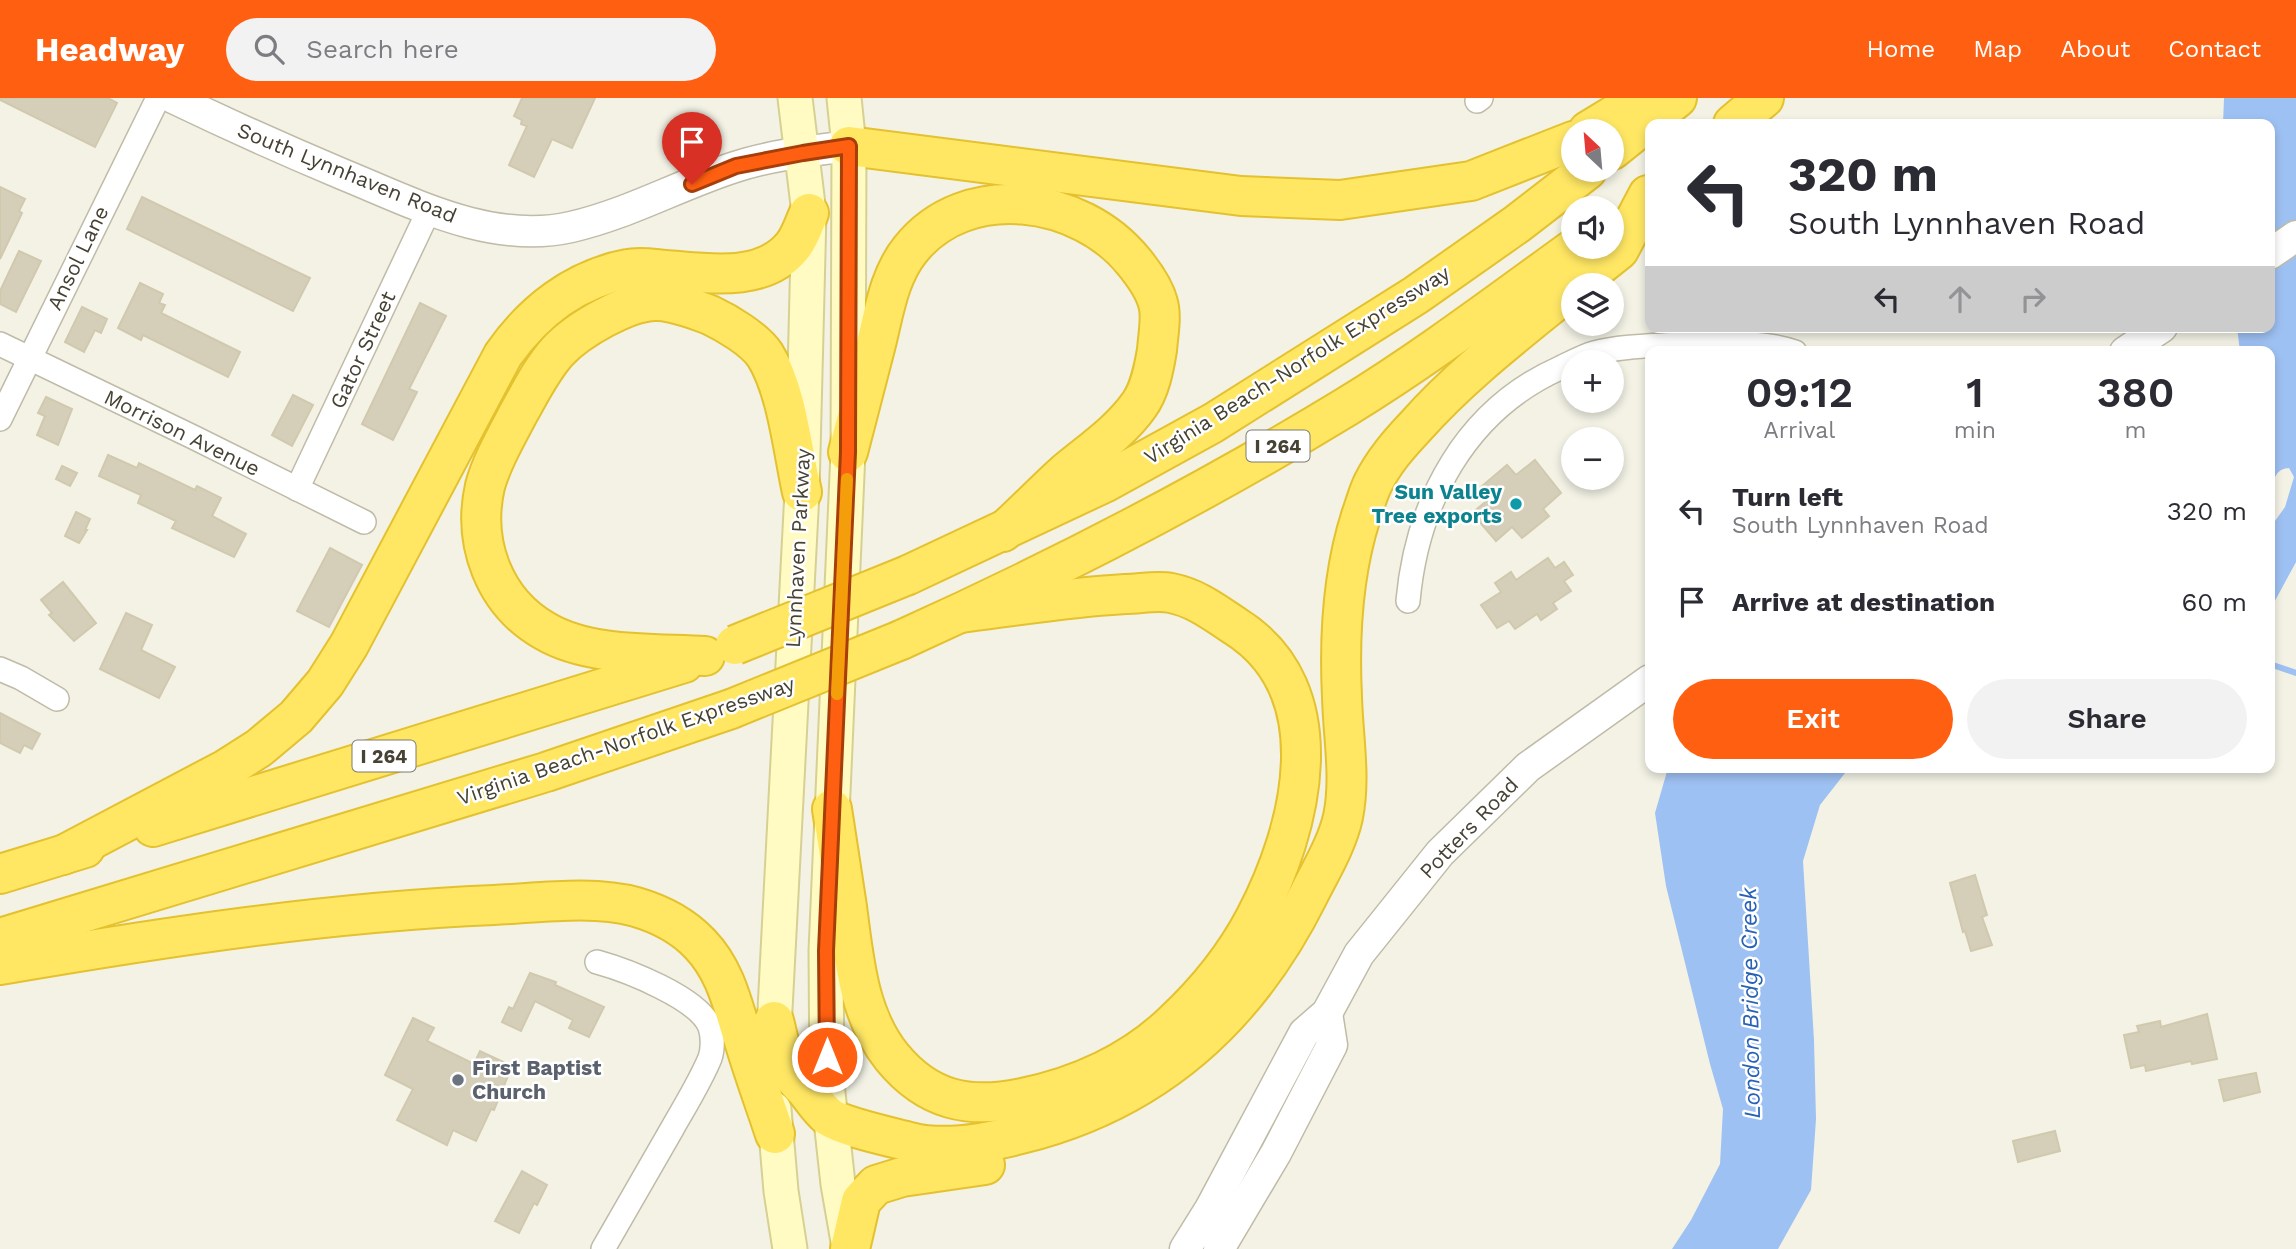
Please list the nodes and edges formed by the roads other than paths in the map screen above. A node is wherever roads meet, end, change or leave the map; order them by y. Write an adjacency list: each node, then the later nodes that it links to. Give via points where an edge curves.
1 (158, 98): 31 (street, Ansol Lane)
2 (173, 98): 19 (street, South Lynnhaven Road)
3 (795, 98): 15 (main road, Lynnhaven Parkway)
4 (844, 98): 13 (main road)
5 (1642, 98): 8 (highway)
6 (1677, 98): 9 (highway)
7 (1764, 98): 10 (highway)
8 (1608, 119)
9 (1651, 119)
10 (1739, 119)
11 (1645, 124): 12 (highway)
12 (1624, 140)
13 (849, 146): 14 (highway, via 1241,196 1340,200 1471,181); 15 (street, South Lynnhaven Road); 33 (main road)
14 (1561, 146)
15 (803, 153): 19 (street, South Lynnhaven Road, via 736,166 568,228 508,230); 21 (main road, Lynnhaven Parkway)
16 (1571, 182): 37 (highway, Virginia Beach-Norfolk Expressway / I 264, via 1416,295 1213,423)
17 (1645, 197): 20 (highway)
18 (1645, 201): 25 (highway, via 1619,250)
19 (429, 210): 34 (street, Gator Street)
20 (1624, 212)
21 (809, 213): 35 (main road, Lynnhaven Parkway); 45 (highway, via 794,245 772,265 722,274 631,268 590,279 539,313 503,355 349,645 303,709 259,748 226,769)
22 (2296, 236): 23 (street)
23 (2275, 251)
24 (1561, 258): 39 (highway, Virginia Beach-Norfolk Expressway / I 264, via 1348,406 1148,521)
25 (1590, 273)
26 (1561, 297): 52 (highway, via 1441,398 1390,454 1372,485 1347,573 1340,634 1346,778 1343,818 1327,858 1299,915 1246,995 1197,1045)
27 (2153, 333): 30 (street)
28 (0, 344): 31 (street, Morrison Avenue)
29 (1779, 346): 38 (street, via 1630,346 1592,354 1539,377 1504,402 1455,457 1426,513)
30 (2134, 346)
31 (29, 358): 32 (street, Ansol Lane); 34 (street, Morrison Avenue)
32 (0, 419)
33 (848, 452): 37 (highway, via 892,283 922,237 940,223 979,207 1033,205 1083,220 1126,252 1155,295 1158,337 1150,380 1140,405 1116,430); 44 (main road)
34 (297, 489): 36 (street, Morrison Avenue)
35 (802, 492): 40 (highway, via 778,382 763,353 729,324 657,300 601,319 556,353 498,453 485,485 482,537 495,581 521,614 544,631 594,649); 51 (main road, Lynnhaven Parkway)
36 (364, 522)
37 (1003, 532): 40 (highway, Virginia Beach-Norfolk Expressway / I 264, bridge)
38 (1408, 601)
39 (961, 613): 44 (highway, via 1087,596 1169,592 1205,604 1264,649 1293,694 1301,738 1300,775 1283,854 1254,921 1198,997 1172,1024 1112,1067 1043,1094 963,1102 917,1083 876,1032 855,966); 47 (highway, Virginia Beach-Norfolk Expressway / I 264, bridge, via 731,709 533,776)
40 (720, 651): 45 (highway, Virginia Beach-Norfolk Expressway / I 264)
41 (0, 669): 43 (street)
42 (1645, 684): 50 (street, Potters Road, via 1528,768 1440,853 1359,954)
43 (57, 699)
44 (832, 809): 53 (main road, via 826,951)
45 (63, 855): 46 (highway, Virginia Beach-Norfolk Expressway / I 264)
46 (0, 874)
47 (0, 939)
48 (597, 962): 55 (street, via 624,969 694,1005 704,1016 713,1042 682,1111)
49 (0, 965): 54 (highway, via 147,939 324,917 565,901 635,907 681,928 715,962 728,988)
50 (1327, 1013): 58 (street, Potters Road, via 1304,1033); 59 (street, via 1332,1045)
51 (774, 1021): 53 (highway, via 788,1070); 54 (main road, Lynnhaven Parkway)
52 (1126, 1094): 53 (highway, via 1047,1128 940,1146 920,1145); 57 (highway, via 1099,1128 1064,1149 876,1185 861,1201)
53 (830, 1118): 57 (main road)
54 (775, 1134): 56 (main road, Lynnhaven Parkway)
55 (603, 1249)
56 (790, 1249)
57 (850, 1249)
58 (1185, 1249)
59 (1219, 1249)

